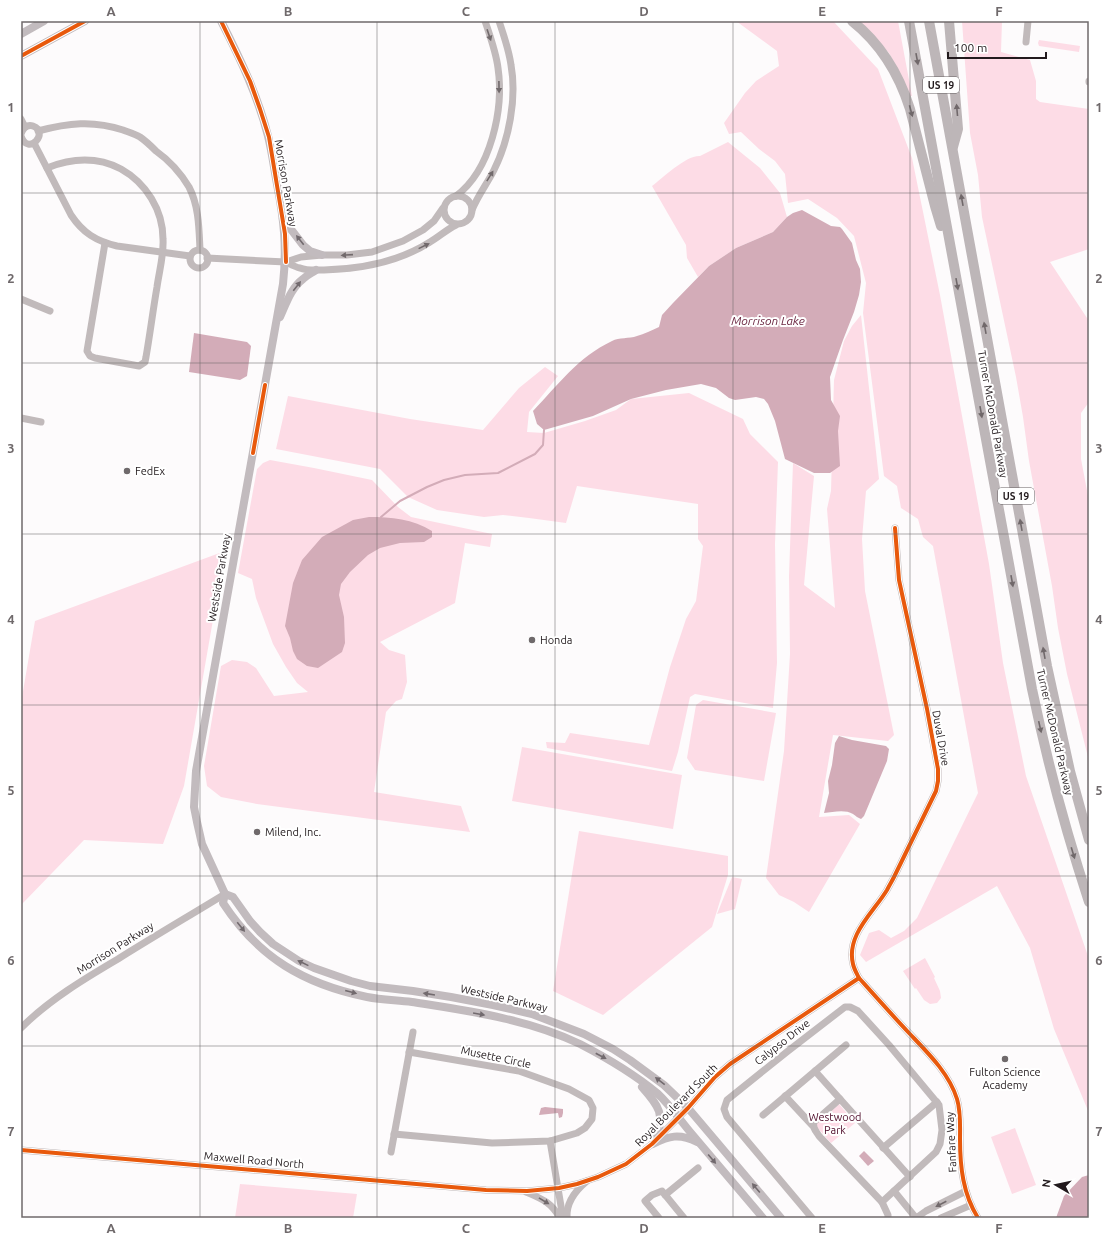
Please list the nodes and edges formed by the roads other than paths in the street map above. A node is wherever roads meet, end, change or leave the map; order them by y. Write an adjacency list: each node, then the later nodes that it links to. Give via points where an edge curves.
1 (44, 21): 11 (main road)
2 (85, 21): 15 (main road)
3 (221, 21): 25 (main road, Morrison Parkway, via 260,108 269,137)
4 (485, 21): 14 (street, one-way to 14)
5 (499, 21): 13 (street)
6 (852, 21): 32 (highway, one-way to 32, via 884,54 906,95 934,206)
7 (909, 21): 32 (highway, Turner McDonald Parkway / US 19, one-way to 32)
8 (929, 21): 20 (highway, Turner McDonald Parkway / US 19)
9 (950, 21): 20 (highway, one-way to 9, via 958,129)
10 (1028, 21): 12 (street)
11 (21, 34)
12 (1026, 42)
13 (507, 46): 14 (street); 24 (street, one-way to 13, via 494,170 505,143 511,115 512,66)
14 (494, 48): 22 (street, one-way to 22, via 500,89 492,139 482,164 470,183)
15 (21, 56)
16 (21, 119): 18 (street)
17 (38, 131): 18 (street, via 31,126); 19 (street, via 39,136); 28 (street, via 62,125 90,123 118,128 140,137 171,162 189,188 199,222)
18 (22, 132): 19 (street, via 25,143)
19 (34, 143): 21 (street)
20 (953, 148): 42 (highway, Turner McDonald Parkway / US 19, one-way to 20, via 1068,764 1047,666)
21 (47, 168): 27 (street, via 71,216 90,236); 29 (street, via 61,162 83,160 103,162 126,172 145,189 157,209 163,229)
22 (456, 196): 23 (street, via 448,200); 24 (street, via 469,201)
23 (443, 208): 26 (street, via 448,221); 30 (street, one-way to 30, via 434,221 403,241 372,252)
24 (472, 210): 26 (street, via 469,219 461,225)
25 (283, 218): 30 (main road, one-way to 25, via 310,251 303,245); 34 (main road, Morrison Parkway)
26 (456, 225): 35 (street, one-way to 26, via 376,265 408,253)
27 (106, 243): 29 (street); 29 (street, via 86,351 95,358 136,366 142,364 146,357)
28 (200, 250): 31 (street); 33 (street)
29 (162, 252): 31 (street)
30 (322, 255): 34 (street, via 301,257)
31 (190, 256): 33 (street, via 192,265 197,268 205,266)
32 (952, 256): 44 (highway, Turner McDonald Parkway / US 19, one-way to 44, via 1038,720 1061,812)
33 (208, 258): 34 (street)
34 (286, 262): 35 (street, via 300,269); 38 (main road, Westside Parkway)
35 (316, 270): 38 (main road, one-way to 35, via 290,295 302,279)
36 (21, 299): 37 (street)
37 (50, 310)
38 (274, 333): 43 (main road, Westside Parkway, via 195,787 194,807 199,832)
39 (21, 418): 40 (street)
40 (41, 422)
41 (894, 528): 45 (street, Duval Drive, via 899,580 927,709 938,781 936,791 894,877 853,944 853,966)
42 (1089, 840)
43 (225, 894): 46 (street, Morrison Parkway, via 103,968 46,1006); 51 (main road, Westside Parkway, one-way to 51, via 223,903 252,940 279,962 310,979 368,997 449,1008 529,1025 579,1044); 55 (main road, Westside Parkway, one-way to 43, via 664,1085 630,1060 566,1026 532,1014 493,1005 370,986 332,975 299,961 264,936 233,897)
44 (1089, 902)
45 (859, 978): 55 (street, Royal Boulevard South, via 730,1064 709,1083); 73 (street, Fanfare Way, via 946,1076 953,1088 958,1100 961,1171)
46 (21, 1028)
47 (413, 1032): 49 (street)
48 (846, 1045): 50 (street)
49 (409, 1052): 59 (street); 60 (street, Musette Circle, via 519,1071 569,1089 589,1100 593,1108 592,1119 585,1128)
50 (815, 1071): 52 (street); 53 (street)
51 (629, 1073): 57 (main road, Westside Parkway, via 657,1093); 61 (main road, via 659,1108 660,1128)
52 (785, 1096): 56 (street); 58 (street)
53 (840, 1099): 58 (street); 63 (street)
54 (937, 1102): 63 (street); 67 (street, Calypso Drive, via 942,1130 940,1144 936,1152); 84 (street, Calypso Drive, via 858,1011 850,1007 845,1007 728,1100 724,1109 727,1117)
55 (688, 1108): 57 (street, Royal Boulevard South); 83 (main road, Westside Parkway, one-way to 55)
56 (762, 1115)
57 (679, 1118): 61 (street, Royal Boulevard South); 62 (main road, Westside Parkway)
58 (812, 1125): 75 (street)
59 (394, 1134): 60 (street, Musette Circle, via 492,1143); 65 (street)
60 (550, 1141): 69 (street)
61 (654, 1142): 62 (main road, via 674,1136 688,1138); 68 (street, Royal Boulevard South, via 626,1164)
62 (700, 1144): 82 (main road, Westside Parkway, one-way to 82)
63 (884, 1148): 67 (street)
64 (21, 1150): 70 (street, Maxwell Road North)
65 (391, 1152)
66 (698, 1168): 74 (street)
67 (910, 1177): 71 (street, Calypso Drive)
68 (588, 1180): 69 (street, Royal Boulevard South); 79 (street, via 568,1205)
69 (559, 1188): 72 (street, Royal Boulevard South); 78 (street)
70 (486, 1190): 72 (street, Royal Boulevard South)
71 (894, 1190): 75 (street, Calypso Drive); 86 (street)
72 (522, 1191): 77 (street, one-way to 77, via 546,1201)
73 (966, 1191): 76 (street, Fanfare Way); 86 (street, one-way to 86)
74 (665, 1195): 80 (street, via 662,1192 652,1194 645,1201); 81 (street)
75 (882, 1202): 85 (street)
76 (971, 1205): 87 (street); 88 (street, Fanfare Way)
77 (560, 1218)
78 (563, 1218)
79 (567, 1218)
80 (659, 1218)
81 (684, 1218)
82 (762, 1218)
83 (781, 1218)
84 (812, 1218)
85 (888, 1218)
86 (916, 1218)
87 (941, 1218)
88 (978, 1218)

